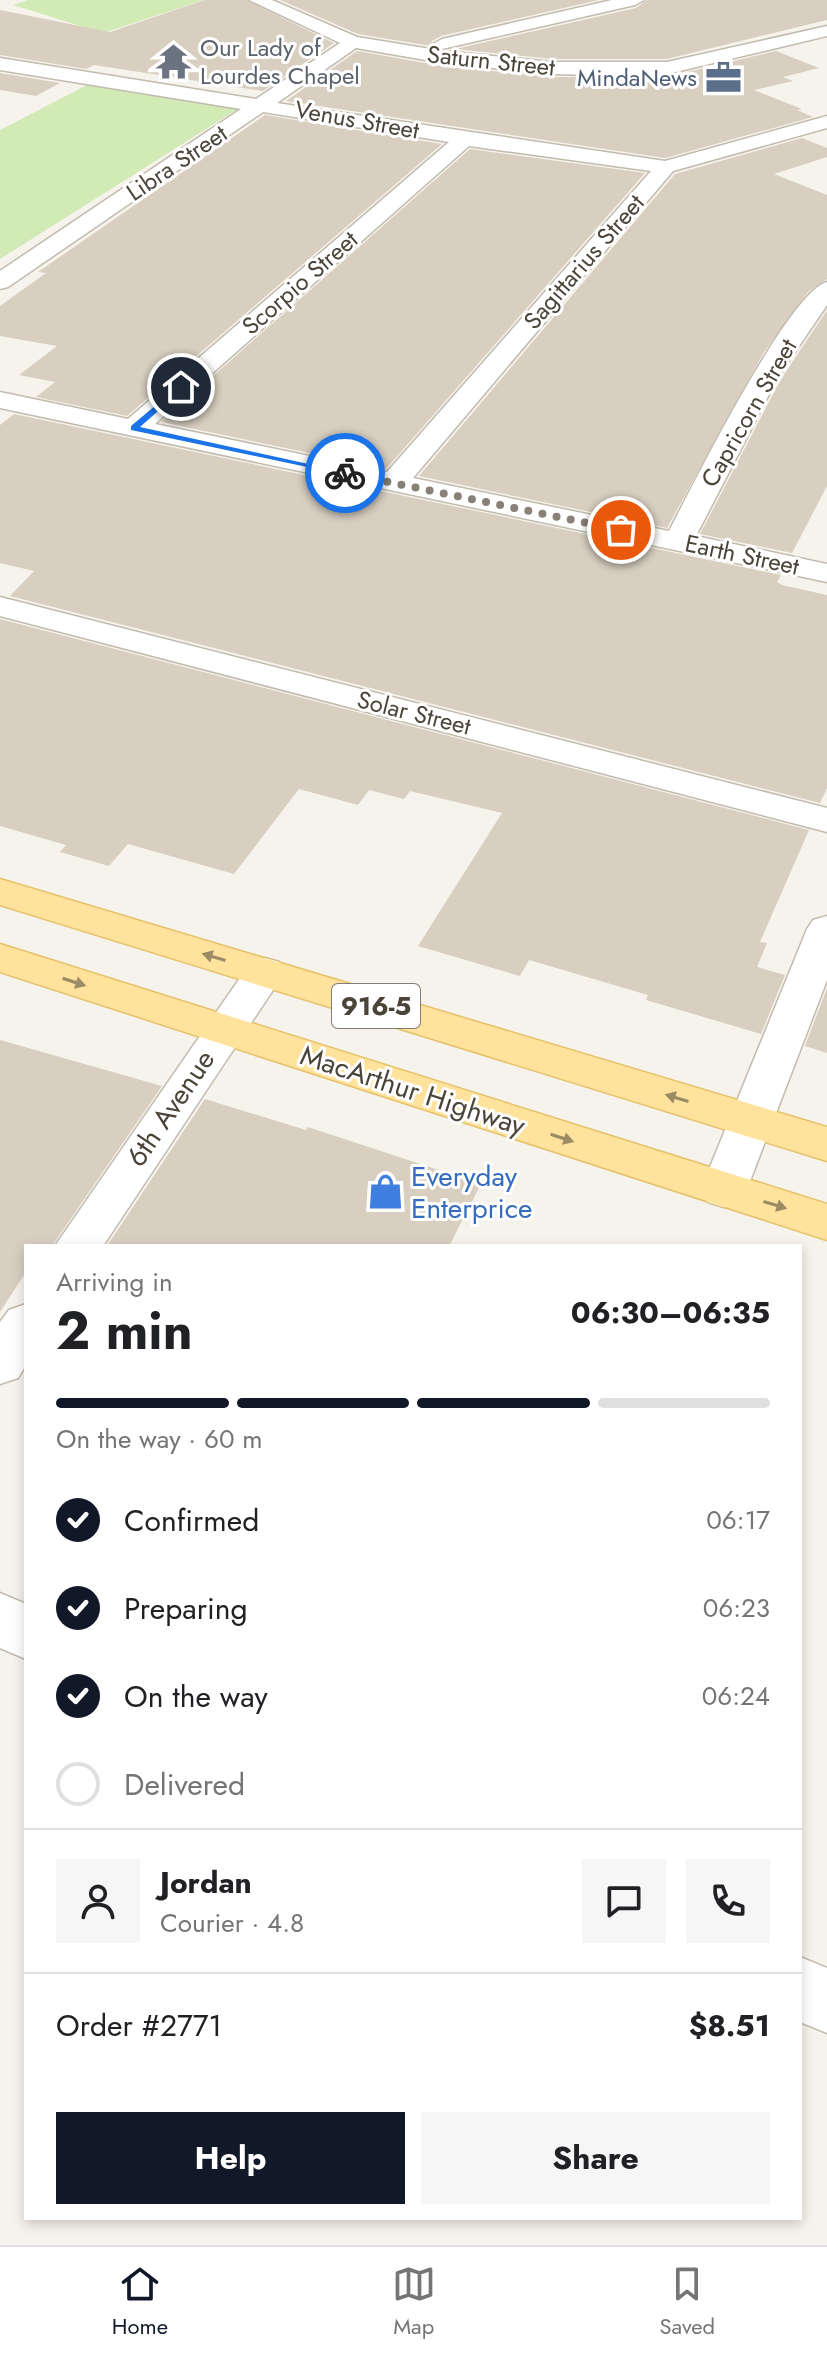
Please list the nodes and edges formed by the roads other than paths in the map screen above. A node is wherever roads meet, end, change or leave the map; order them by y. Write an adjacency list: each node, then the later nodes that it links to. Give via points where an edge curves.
1 (258, 0): 4 (street, Saturn Street)
2 (635, 0): 5 (street)
3 (827, 31): 5 (street, Saturn Street, via 694,63 630,70 537,67)
4 (353, 42): 5 (street, Saturn Street); 7 (street, Libra Street)
5 (404, 52)
6 (0, 64): 7 (street, Venus Street)
7 (264, 104): 9 (street, Venus Street); 11 (street, Libra Street)
8 (827, 122): 10 (street, Sagittarius Street)
9 (465, 139): 10 (street, Venus Street); 14 (street, Scorpio Street)
10 (666, 167): 15 (street, Sagittarius Street)
11 (0, 282)
12 (827, 289): 16 (street, Capricorn Street, via 746,410)
13 (0, 400): 14 (street, Earth Street)
14 (134, 428): 15 (street, Earth Street)
15 (393, 483): 16 (street, Earth Street)
16 (678, 542): 17 (street, Earth Street)
17 (827, 573)
18 (0, 606): 19 (street, Solar Street)
19 (827, 820)
20 (0, 892): 23 (main road, 916-5, one-way to 20)
21 (827, 929): 25 (street)
22 (0, 958): 24 (main road, MacArthur Highway / 916-5, one-way to 24)
23 (265, 972): 24 (street, 6th Avenue); 25 (main road, 916-5, one-way to 23)
24 (223, 1030): 27 (main road, MacArthur Highway / 916-5, one-way to 27); 29 (street, 6th Avenue)
25 (752, 1121): 26 (main road, 916-5); 27 (street)
26 (827, 1144)
27 (724, 1189): 28 (main road, MacArthur Highway / 916-5, one-way to 28)
28 (827, 1222)
29 (79, 1244)
30 (24, 1327): 31 (street)
31 (0, 1363)
32 (0, 1620): 33 (street)
33 (24, 1631)
34 (802, 1990): 35 (street)
35 (827, 2001)

